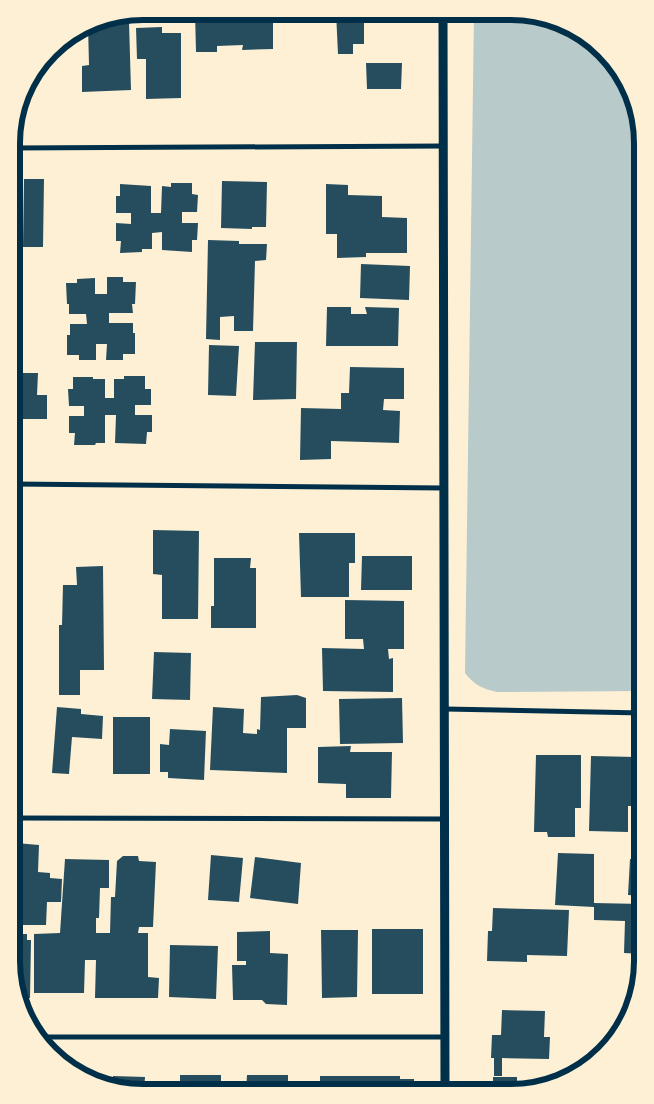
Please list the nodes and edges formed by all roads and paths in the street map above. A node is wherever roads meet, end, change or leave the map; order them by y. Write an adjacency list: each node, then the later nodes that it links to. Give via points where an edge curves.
1 (443, 20): 2 (street)
2 (444, 146): 3 (street); 5 (street)
3 (20, 148)
4 (20, 484): 5 (street)
5 (444, 488): 6 (street)
6 (445, 709): 7 (street); 9 (street)
7 (634, 713)
8 (20, 818): 9 (street)
9 (445, 819): 11 (street)
10 (46, 1037): 11 (street)
11 (445, 1037): 12 (street)
12 (445, 1084)

